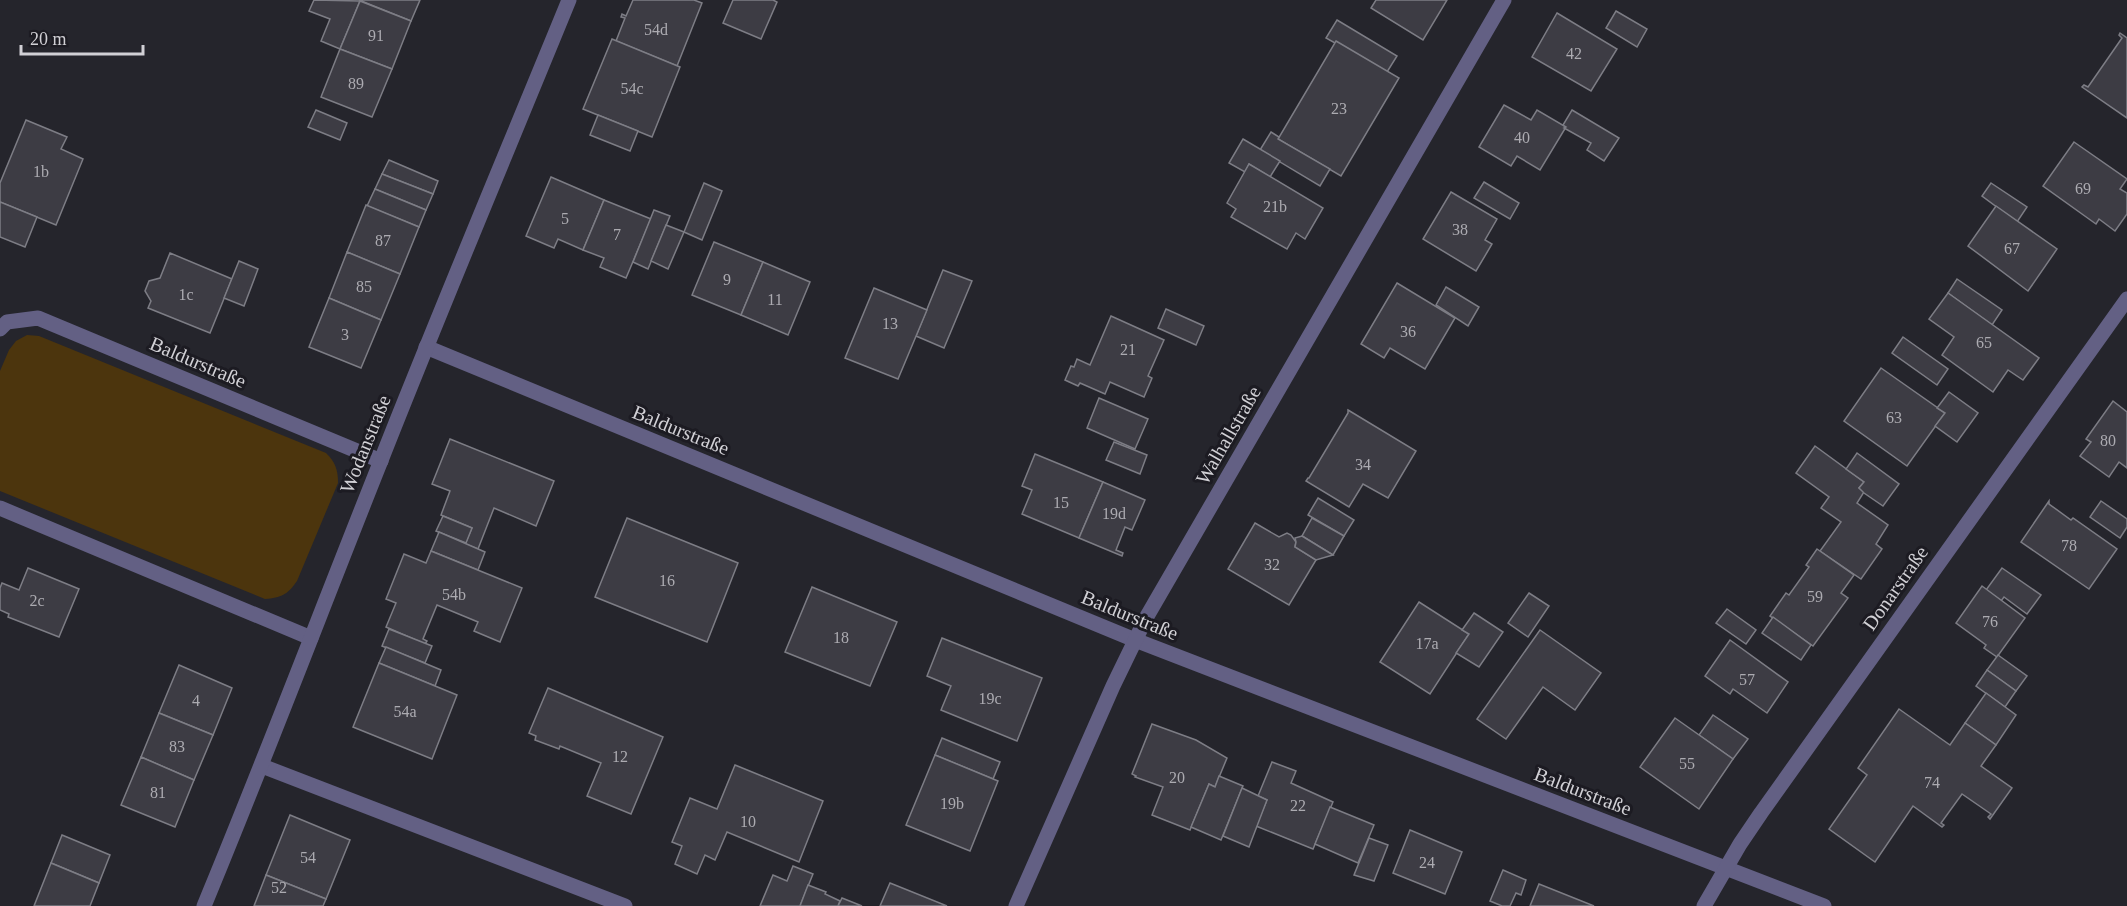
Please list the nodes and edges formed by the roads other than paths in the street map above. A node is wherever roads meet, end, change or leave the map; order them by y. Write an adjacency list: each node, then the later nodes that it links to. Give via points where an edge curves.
1 (569, 0): 5 (street, Wodanstraße)
2 (1504, 0): 9 (street, Walhallstraße)
3 (2127, 299): 11 (street, Donarstraße)
4 (0, 329): 6 (street, Baldurstraße, via 7,322 38,318)
5 (426, 347): 6 (street, Wodanstraße); 9 (street, Baldurstraße)
6 (381, 461): 8 (street, Wodanstraße)
7 (0, 508): 8 (street)
8 (311, 638): 10 (street, Wodanstraße)
9 (1135, 640): 11 (street, Baldurstraße); 14 (street, Walhallstraße)
10 (262, 766): 12 (street, Wodanstraße); 13 (street)
11 (1725, 869): 15 (street, Donarstraße); 16 (street, Baldurstraße)
12 (204, 906)
13 (625, 906)
14 (1016, 906)
15 (1704, 906)
16 (1824, 906)

